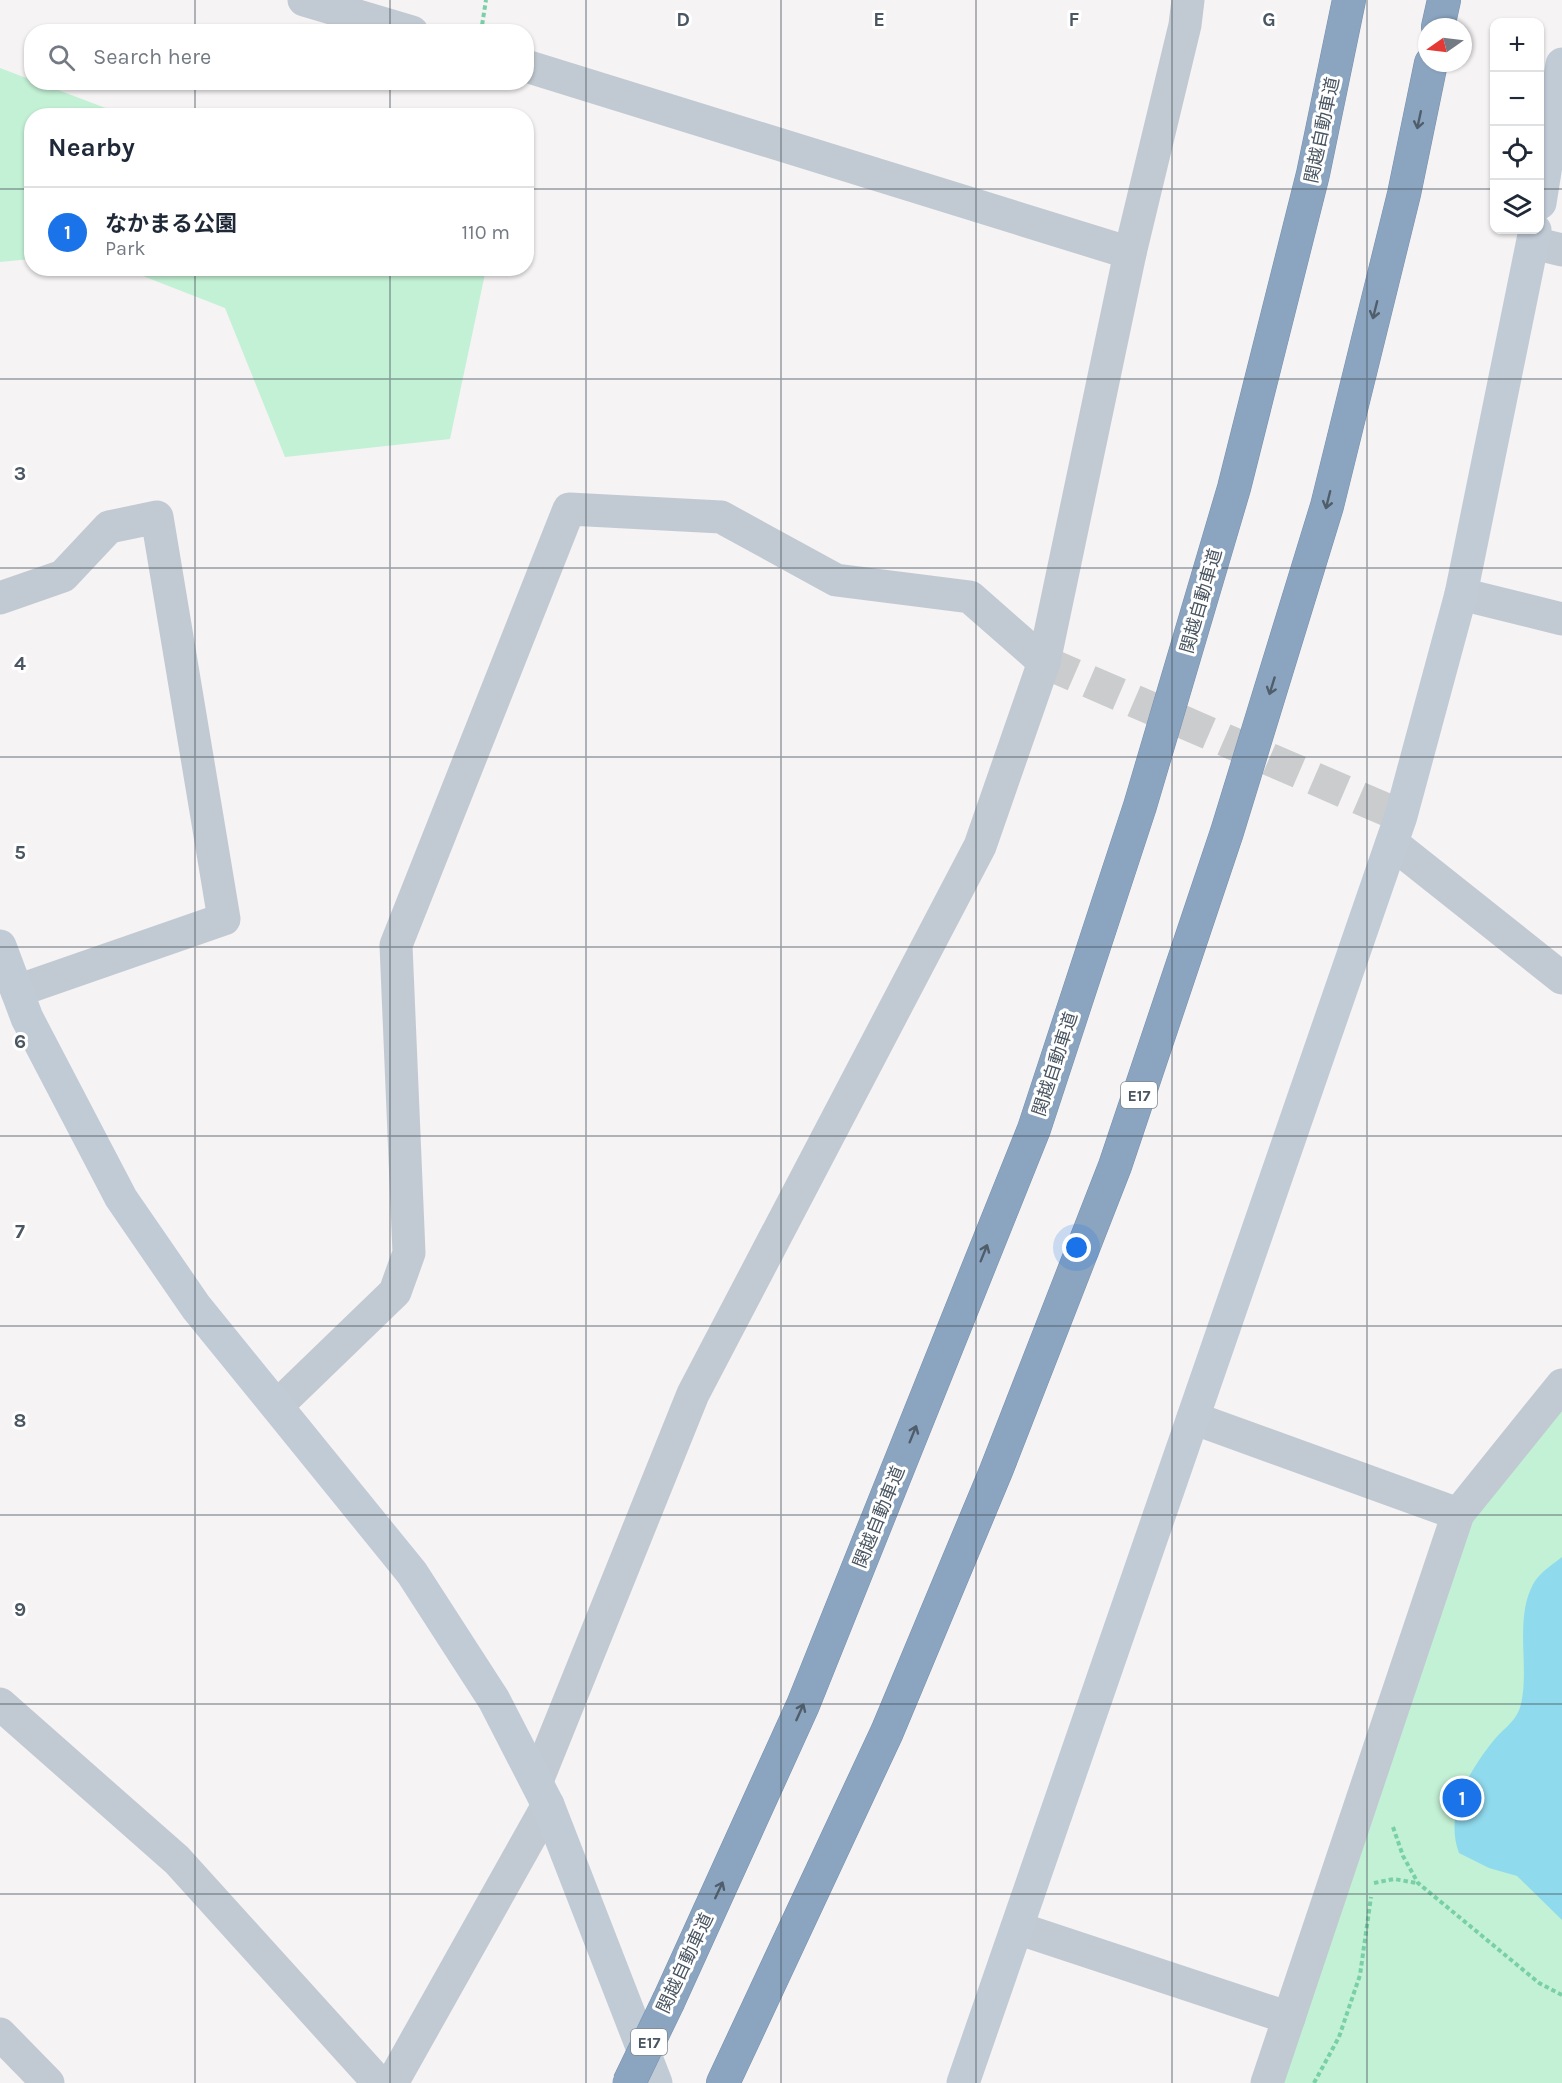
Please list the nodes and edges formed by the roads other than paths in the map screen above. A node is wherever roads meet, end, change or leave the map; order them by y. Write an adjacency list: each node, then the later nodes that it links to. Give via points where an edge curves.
1 (1188, 0): 12 (street)
2 (1349, 0): 33 (highway, 関越自動車道 / E17, one-way to 2, bridge, via 803,1705 1034,1129 1140,806 1234,488 1313,174)
3 (1444, 0): 5 (highway)
4 (322, 3): 6 (street)
5 (1440, 18)
6 (387, 24)
7 (1562, 64): 10 (street)
8 (534, 68): 12 (street)
9 (1429, 72): 35 (highway, E17, one-way to 35, via 1404,194 1327,506 1227,832 1115,1166 996,1472 887,1732)
10 (1543, 180)
11 (1543, 241): 13 (street)
12 (1130, 253): 16 (street)
13 (1461, 594): 15 (street); 17 (street)
14 (0, 598): 20 (street, via 63,576 109,527 157,517 224,919)
15 (1562, 619)
16 (1044, 662): 22 (street, via 970,597 836,580 721,517 569,509 396,945 409,1253 395,1292); 26 (street, via 980,846 693,1394)
17 (1392, 843): 19 (street); 23 (street)
18 (0, 946): 20 (street)
19 (1562, 978)
20 (17, 991): 22 (street, via 27,1018 121,1198 196,1307)
21 (1562, 1385): 24 (street)
22 (277, 1406): 26 (street, via 412,1573 494,1700)
23 (1193, 1418): 24 (street); 27 (street)
24 (1458, 1514): 28 (street)
25 (0, 1704): 31 (street, via 177,1860)
26 (543, 1793): 32 (street); 34 (street)
27 (1017, 1928): 28 (street); 36 (street)
28 (1289, 2018): 37 (street)
29 (0, 2034): 30 (street)
30 (48, 2083)
31 (379, 2083)
32 (392, 2083)
33 (628, 2083)
34 (656, 2083)
35 (723, 2083)
36 (963, 2083)
37 (1267, 2083)

